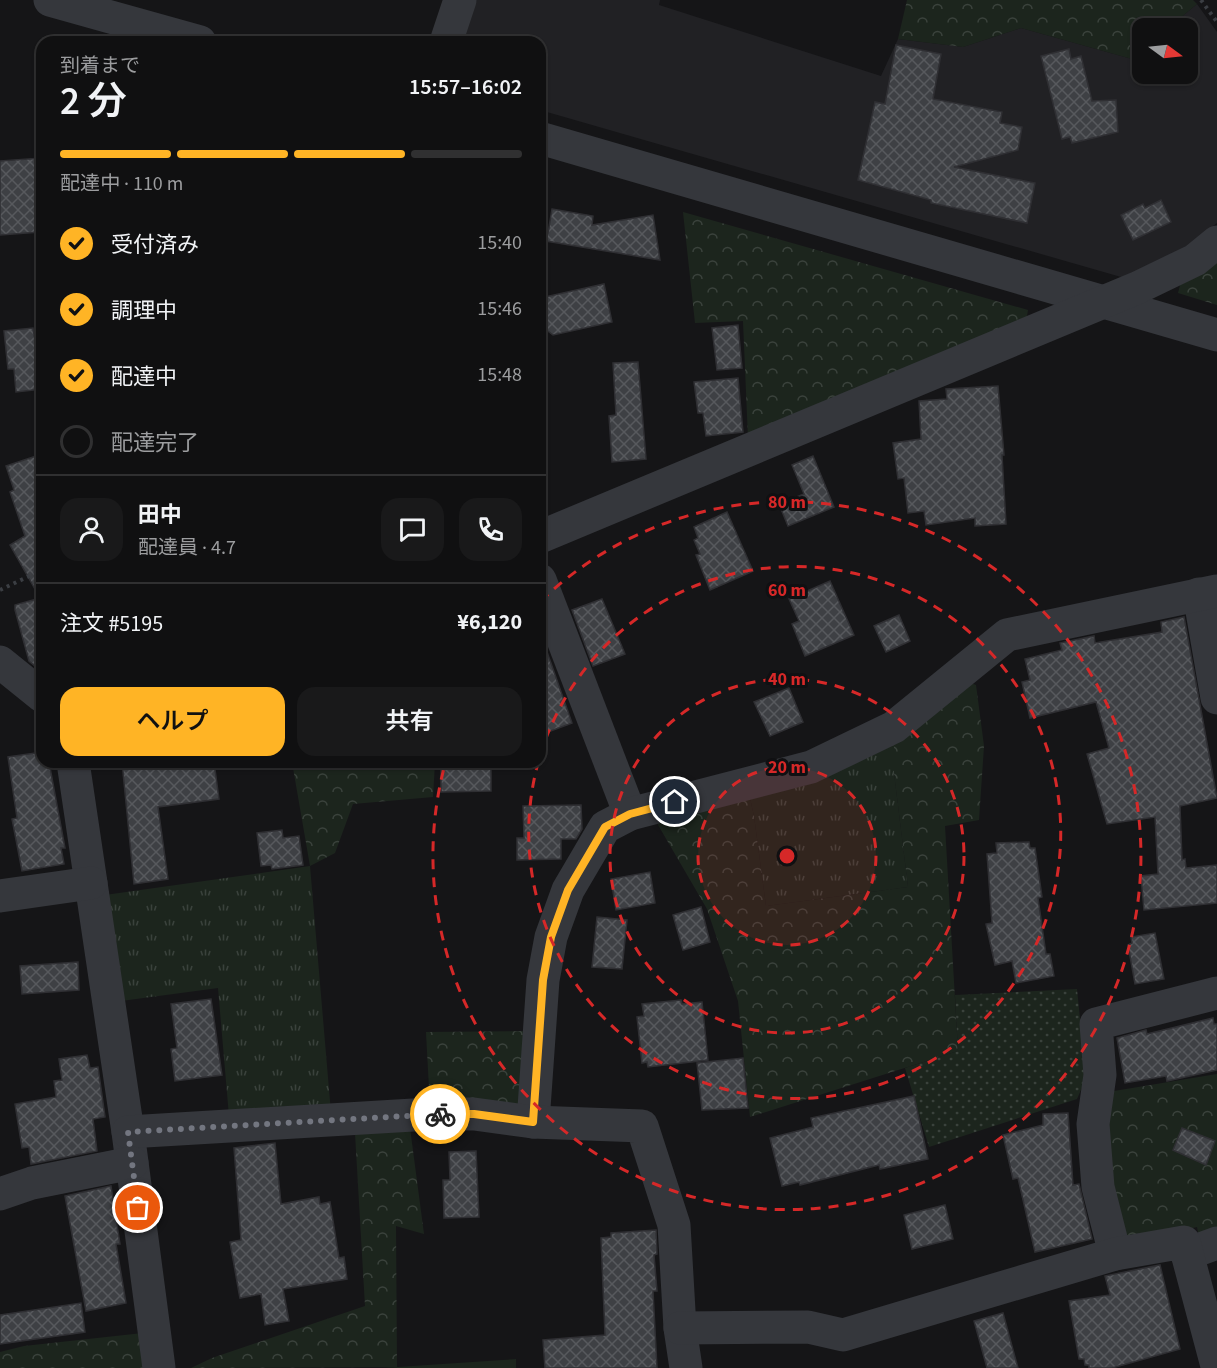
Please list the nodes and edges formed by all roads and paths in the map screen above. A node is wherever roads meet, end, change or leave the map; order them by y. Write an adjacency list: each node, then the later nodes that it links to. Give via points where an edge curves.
1 (50, 0): 5 (street)
2 (460, 0): 6 (street)
3 (1201, 0): 4 (path)
4 (1217, 22)
5 (179, 36)
6 (448, 36)
7 (546, 140): 9 (street)
8 (1217, 242): 9 (street, via 1194,260)
9 (1102, 302): 10 (street); 11 (street)
10 (1217, 335)
11 (546, 534)
12 (36, 573): 13 (path)
13 (0, 590)
14 (1208, 593): 18 (street); 20 (street, via 1007,635 894,727 811,767)
15 (546, 596): 20 (street)
16 (0, 662): 17 (street)
17 (36, 691)
18 (1217, 698)
19 (74, 768): 21 (street)
20 (630, 814): 24 (street, via 605,827 568,890 551,937 543,980)
21 (91, 884): 22 (street); 25 (street)
22 (0, 896)
23 (1217, 993): 28 (street, via 1096,1024 1100,1075 1093,1124 1098,1187)
24 (533, 1122): 25 (street, via 474,1114 430,1114); 29 (street, via 642,1126 674,1225)
25 (130, 1147): 26 (street); 31 (street)
26 (0, 1194)
27 (1202, 1249): 28 (street, via 1184,1242); 30 (street)
28 (1115, 1254): 29 (street, via 843,1335 807,1327)
29 (680, 1328): 32 (street)
30 (1217, 1366)
31 (159, 1368)
32 (686, 1368)

